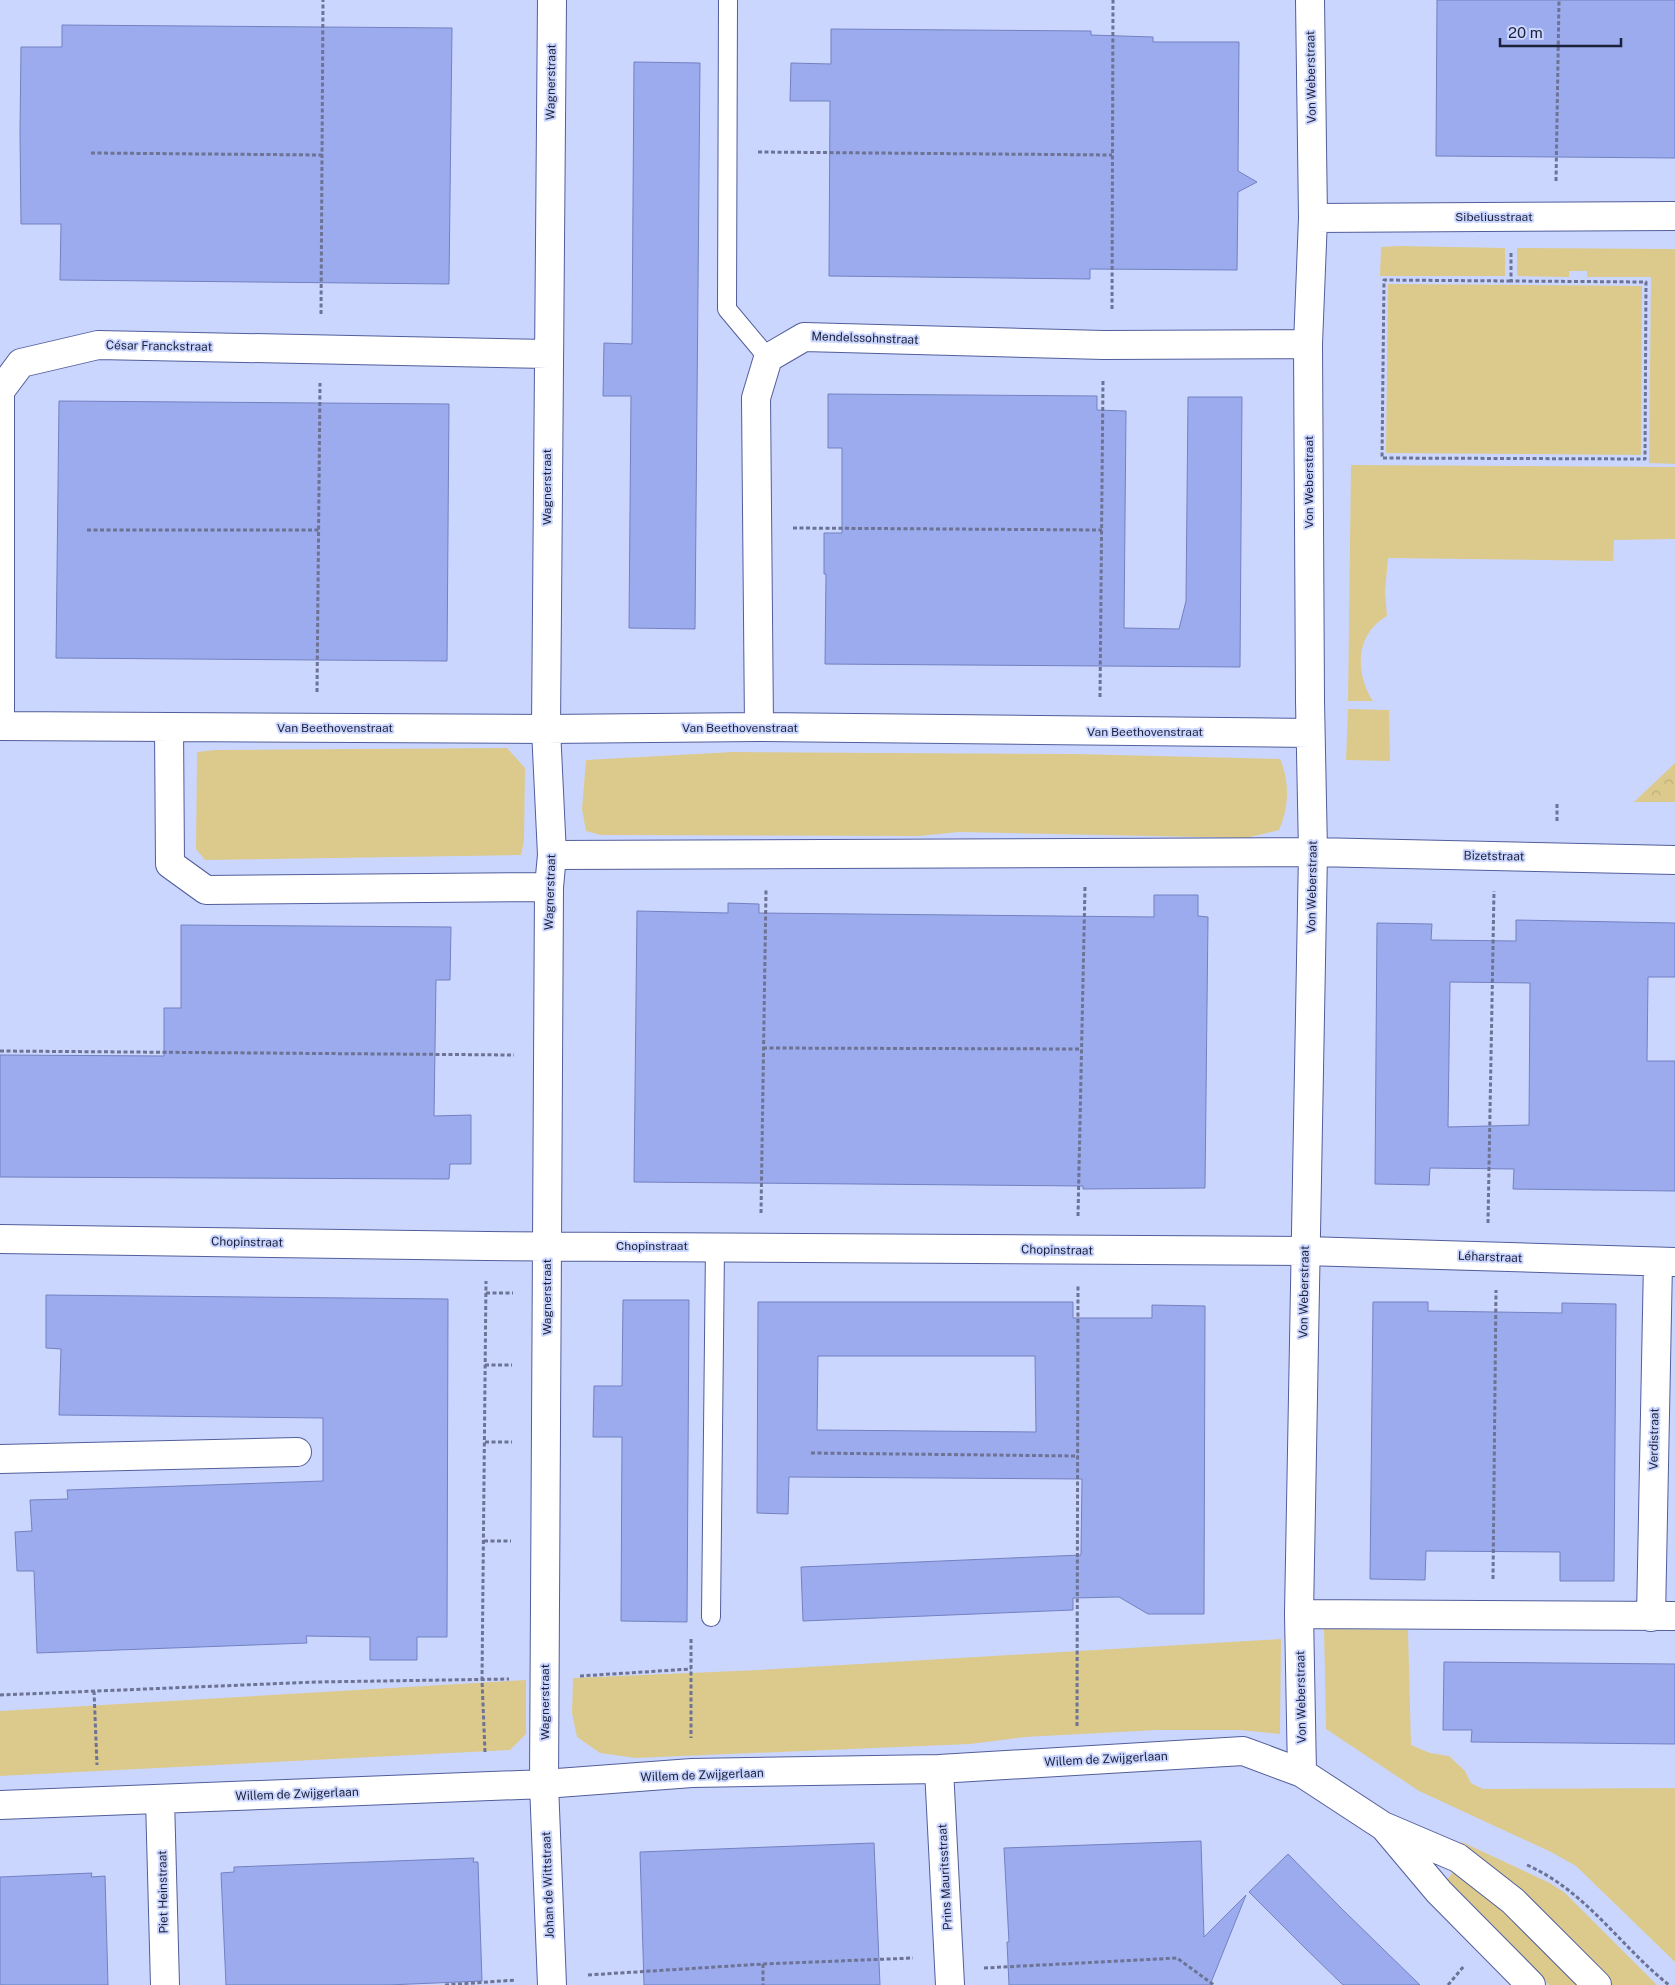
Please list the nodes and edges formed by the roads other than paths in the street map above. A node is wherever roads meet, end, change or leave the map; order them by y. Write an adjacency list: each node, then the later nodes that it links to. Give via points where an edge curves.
1 (552, 0): 7 (street, Wagnerstraat)
2 (728, 0): 8 (lane, via 727,309)
3 (1310, 0): 5 (street, Von Weberstraat)
4 (1675, 216): 5 (street, Sibeliusstraat)
5 (1313, 218): 6 (street, Von Weberstraat)
6 (1308, 344): 8 (street, Mendelssohnstraat, via 1108,345 804,336); 13 (street, Von Weberstraat)
7 (548, 354): 9 (street, César Franckstraat, via 98,345 21,364 0,391); 12 (street, Wagnerstraat)
8 (768, 358): 11 (street, via 756,398)
9 (0, 726): 10 (street, Van Beethovenstraat)
10 (169, 727): 12 (street, Van Beethovenstraat); 17 (street, via 170,864 206,890)
11 (759, 727): 12 (street, Van Beethovenstraat); 13 (street, Van Beethovenstraat)
12 (546, 729): 15 (street, Wagnerstraat)
13 (1310, 733): 14 (street, Von Weberstraat)
14 (1313, 852): 15 (street); 16 (street, Bizetstraat); 21 (street, Von Weberstraat)
15 (552, 855): 17 (street, Wagnerstraat)
16 (1675, 860)
17 (549, 887): 19 (street, Wagnerstraat)
18 (0, 1239): 19 (street, Chopinstraat)
19 (547, 1245): 20 (street, Chopinstraat); 30 (street, Wagnerstraat)
20 (715, 1246): 21 (street, Chopinstraat); 26 (lane)
21 (1305, 1252): 22 (street, Léharstraat); 25 (street, Von Weberstraat)
22 (1666, 1262): 27 (street, Verdistraat)
23 (297, 1452): 24 (street)
24 (0, 1458)
25 (1299, 1614): 27 (street, Verdistraat); 29 (street, Von Weberstraat)
26 (712, 1617)
27 (1663, 1617)
28 (939, 1769): 29 (street, Willem de Zwijgerlaan, via 1243,1751); 30 (street, Willem de Zwijgerlaan, via 692,1773); 34 (street, Prins Mauritsstraat)
29 (1302, 1773): 33 (street, Willem de Zwijgerlaan)
30 (544, 1784): 31 (street, Willem de Zwijgerlaan); 35 (street, Johan de Wittstraat)
31 (160, 1799): 32 (street, Willem de Zwijgerlaan); 36 (street, Piet Heinstraat)
32 (0, 1805)
33 (1383, 1826): 37 (street, Willem de Zwijgerlaan, via 1439,1892); 38 (street, Willem de Zwijgerlaan, via 1458,1858 1513,1901)
34 (949, 1970)
35 (551, 1981)
36 (165, 1985)
37 (1531, 1985)
38 (1597, 1985)

